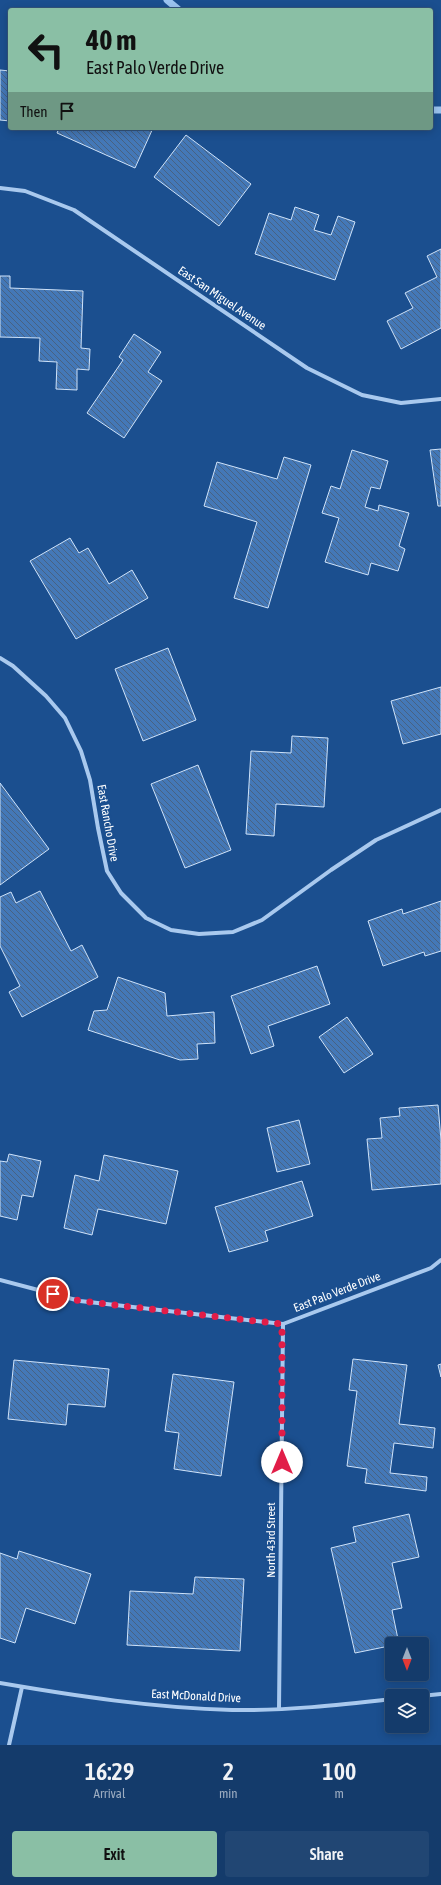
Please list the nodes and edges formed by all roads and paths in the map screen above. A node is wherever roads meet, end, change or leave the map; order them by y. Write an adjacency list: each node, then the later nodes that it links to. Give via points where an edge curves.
1 (0, 188): 2 (street, East San Miguel Avenue, via 25,191 74,210 308,368 362,395 401,403)
2 (441, 399)
3 (0, 658): 4 (street, East Rancho Drive, via 13,666 46,696 64,718 81,751 90,780 107,871 121,893 146,918 171,930 199,934 233,932 262,920 376,840)
4 (441, 810)
5 (441, 1260): 7 (street, East Palo Verde Drive, via 431,1268)
6 (0, 1280): 7 (street, East Palo Verde Drive, via 80,1301)
7 (282, 1324): 13 (street, North 43rd Street)
8 (0, 1683): 9 (street, East McDonald Drive)
9 (22, 1687): 13 (street, East McDonald Drive, via 65,1695 178,1707); 14 (street)
10 (441, 1694): 11 (street)
11 (429, 1695)
12 (385, 1700): 13 (street, East McDonald Drive)
13 (280, 1709)
14 (8, 1745)

